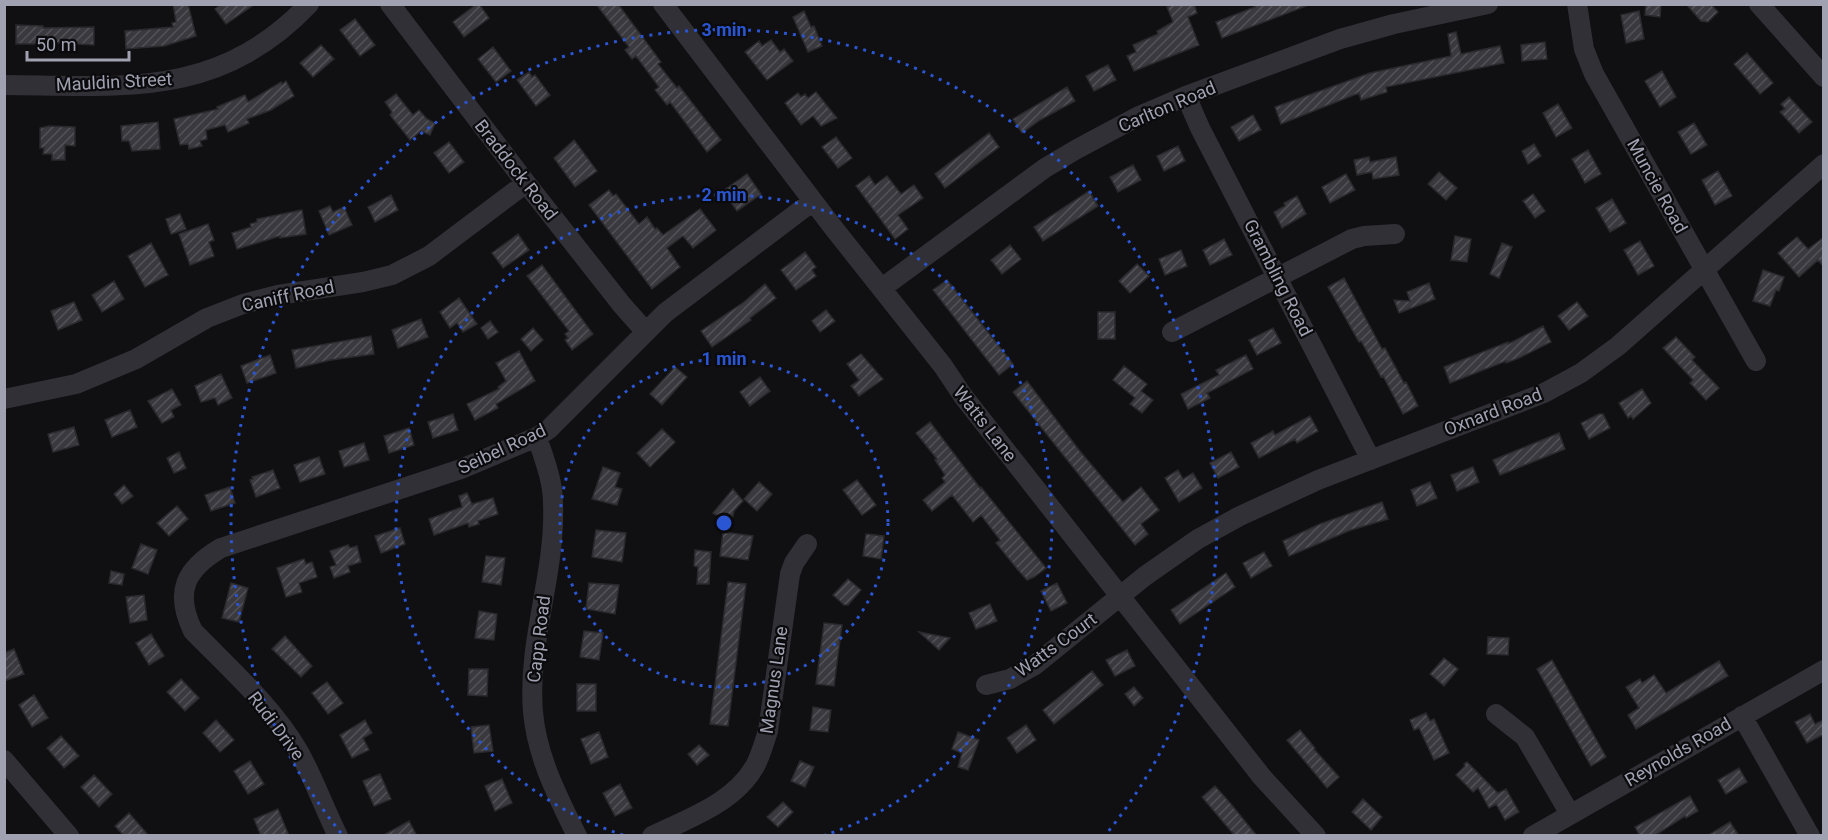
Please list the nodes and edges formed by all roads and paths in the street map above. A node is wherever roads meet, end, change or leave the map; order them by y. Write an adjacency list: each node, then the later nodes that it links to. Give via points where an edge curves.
1 (309, 4): 8 (street, Mauldin Street, via 282,30 243,56 186,78 126,85)
2 (390, 4): 11 (street, Braddock Road)
3 (663, 4): 12 (street, Watts Lane)
4 (1488, 4): 9 (street, Carlton Road, via 1340,39)
5 (1577, 4): 14 (street, Muncie Road, via 1584,49 1594,74)
6 (1759, 4): 7 (street)
7 (1824, 77)
8 (4, 85)
9 (1186, 96): 15 (street, Grambling Road); 16 (street, Carlton Road, via 1045,168)
10 (1824, 164): 14 (street, Oxnard Road)
11 (526, 183): 18 (street, Braddock Road); 20 (street, Caniff Road, via 429,256 392,275 243,304 207,318 136,359 76,384)
12 (813, 201): 16 (street, Watts Lane); 18 (street, Seibel Road, via 665,314)
13 (1395, 234): 15 (street, via 1352,239)
14 (1705, 270): 19 (street, Muncie Road); 22 (street, Oxnard Road, via 1618,346 1564,383)
15 (1277, 278): 17 (street); 22 (street, Grambling Road)
16 (882, 288): 24 (street, Watts Lane)
17 (1172, 332)
18 (646, 333): 21 (street, Seibel Road)
19 (1756, 361)
20 (4, 399)
21 (537, 437): 25 (street, Seibel Road, via 461,469 221,548 198,564 188,579 184,606); 35 (street, Capp Road, via 553,503 532,709 549,779)
22 (1371, 460): 24 (street, Oxnard Road, via 1307,484 1240,516 1198,539)
23 (807, 544): 36 (street, Magnus Lane, via 790,574 771,715 757,762 729,795)
24 (1121, 596): 27 (street, Watts Court, via 1035,665 1010,679); 32 (street, Watts Lane, via 1262,777)
25 (193, 631): 34 (street, Rudi Drive, via 284,729 312,776)
26 (1824, 670): 29 (street, Reynolds Road)
27 (986, 685)
28 (1496, 714): 31 (street, via 1525,737)
29 (1742, 716): 31 (street, Reynolds Road); 38 (street)
30 (4, 760): 33 (street)
31 (1570, 814): 37 (street, Reynolds Road)
32 (1312, 834)
33 (69, 836)
34 (338, 836)
35 (577, 836)
36 (652, 836)
37 (1533, 836)
38 (1810, 836)

